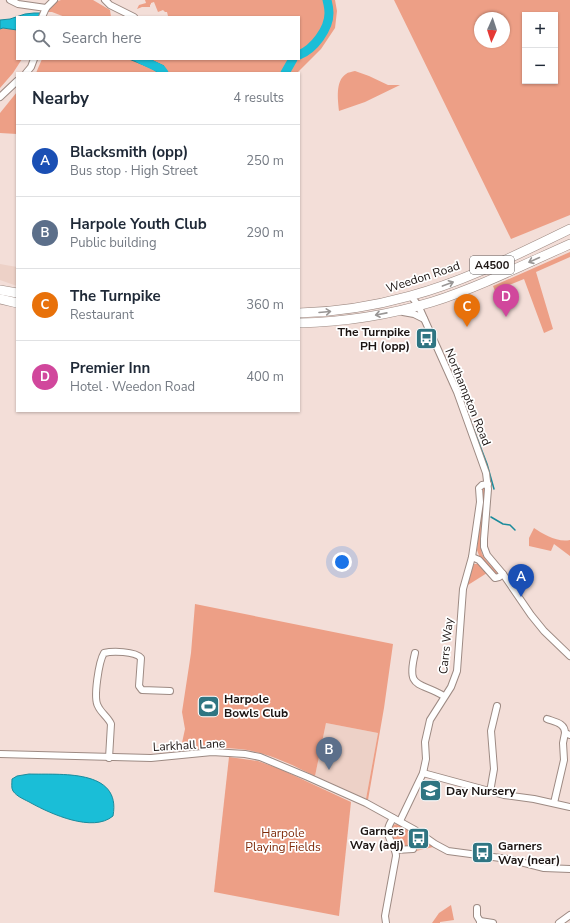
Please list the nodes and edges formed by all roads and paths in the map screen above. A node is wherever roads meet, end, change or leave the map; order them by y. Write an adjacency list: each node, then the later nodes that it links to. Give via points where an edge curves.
1 (10, 0): 4 (street)
2 (54, 0): 4 (street)
3 (105, 0): 5 (street, via 110,5)
4 (44, 12)
5 (135, 15)
6 (34, 60): 7 (street)
7 (27, 72)
8 (16, 82): 9 (street)
9 (0, 97)
10 (570, 229): 14 (highway, Weedon Road / A4500, one-way to 10, via 457,280)
11 (570, 244): 16 (highway, Weedon Road / A4500, one-way to 16)
12 (0, 290): 13 (highway)
13 (16, 293)
14 (411, 296): 18 (street, Northampton Road); 20 (highway, Weedon Road / A4500, one-way to 14, via 350,309)
15 (0, 299): 17 (highway)
16 (431, 302): 18 (highway, Weedon Road / A4500); 21 (street)
17 (16, 303)
18 (418, 305): 19 (highway, Weedon Road / A4500); 21 (street, Northampton Road)
19 (395, 311): 21 (street); 22 (highway, Weedon Road / A4500, one-way to 22, via 342,321)
20 (300, 313)
21 (423, 317): 23 (street, Northampton Road, via 462,404)
22 (300, 323)
23 (488, 484): 24 (street, Carrs Way, via 480,488); 25 (street, Northampton Road, via 484,547 486,555)
24 (472, 557): 25 (street, via 479,560 495,578); 29 (street, Carrs Way, via 462,589 457,671 451,687)
25 (503, 574): 27 (street, Northampton Road, via 544,631)
26 (415, 653): 29 (street, via 411,669 413,679)
27 (570, 656)
28 (170, 691): 34 (street, via 142,690 139,686 142,658 134,653 104,653 100,662 96,702 111,724)
29 (444, 696): 35 (street, Carrs Way, via 427,729)
30 (497, 706): 36 (street, via 491,731 494,768)
31 (547, 719): 32 (street, via 562,725)
32 (568, 734): 37 (street, via 563,743 564,760)
33 (0, 754): 34 (street, Larkhall Lane)
34 (109, 758): 39 (street, Larkhall Lane, via 151,758 212,752 260,757 359,800)
35 (423, 773): 36 (street); 40 (street, Carrs Way)
36 (490, 792): 37 (street)
37 (554, 803): 38 (street)
38 (570, 807)
39 (393, 818): 40 (street, Larkhall Lane); 42 (street, via 388,834)
40 (400, 822): 43 (street, Larkhall Lane, via 448,851 508,859 544,868)
41 (413, 849): 42 (street)
42 (396, 850): 47 (street)
43 (570, 869)
44 (477, 908): 46 (street)
45 (570, 915): 49 (street)
46 (480, 922): 48 (street)
47 (386, 923)
48 (493, 923)
49 (559, 923)

